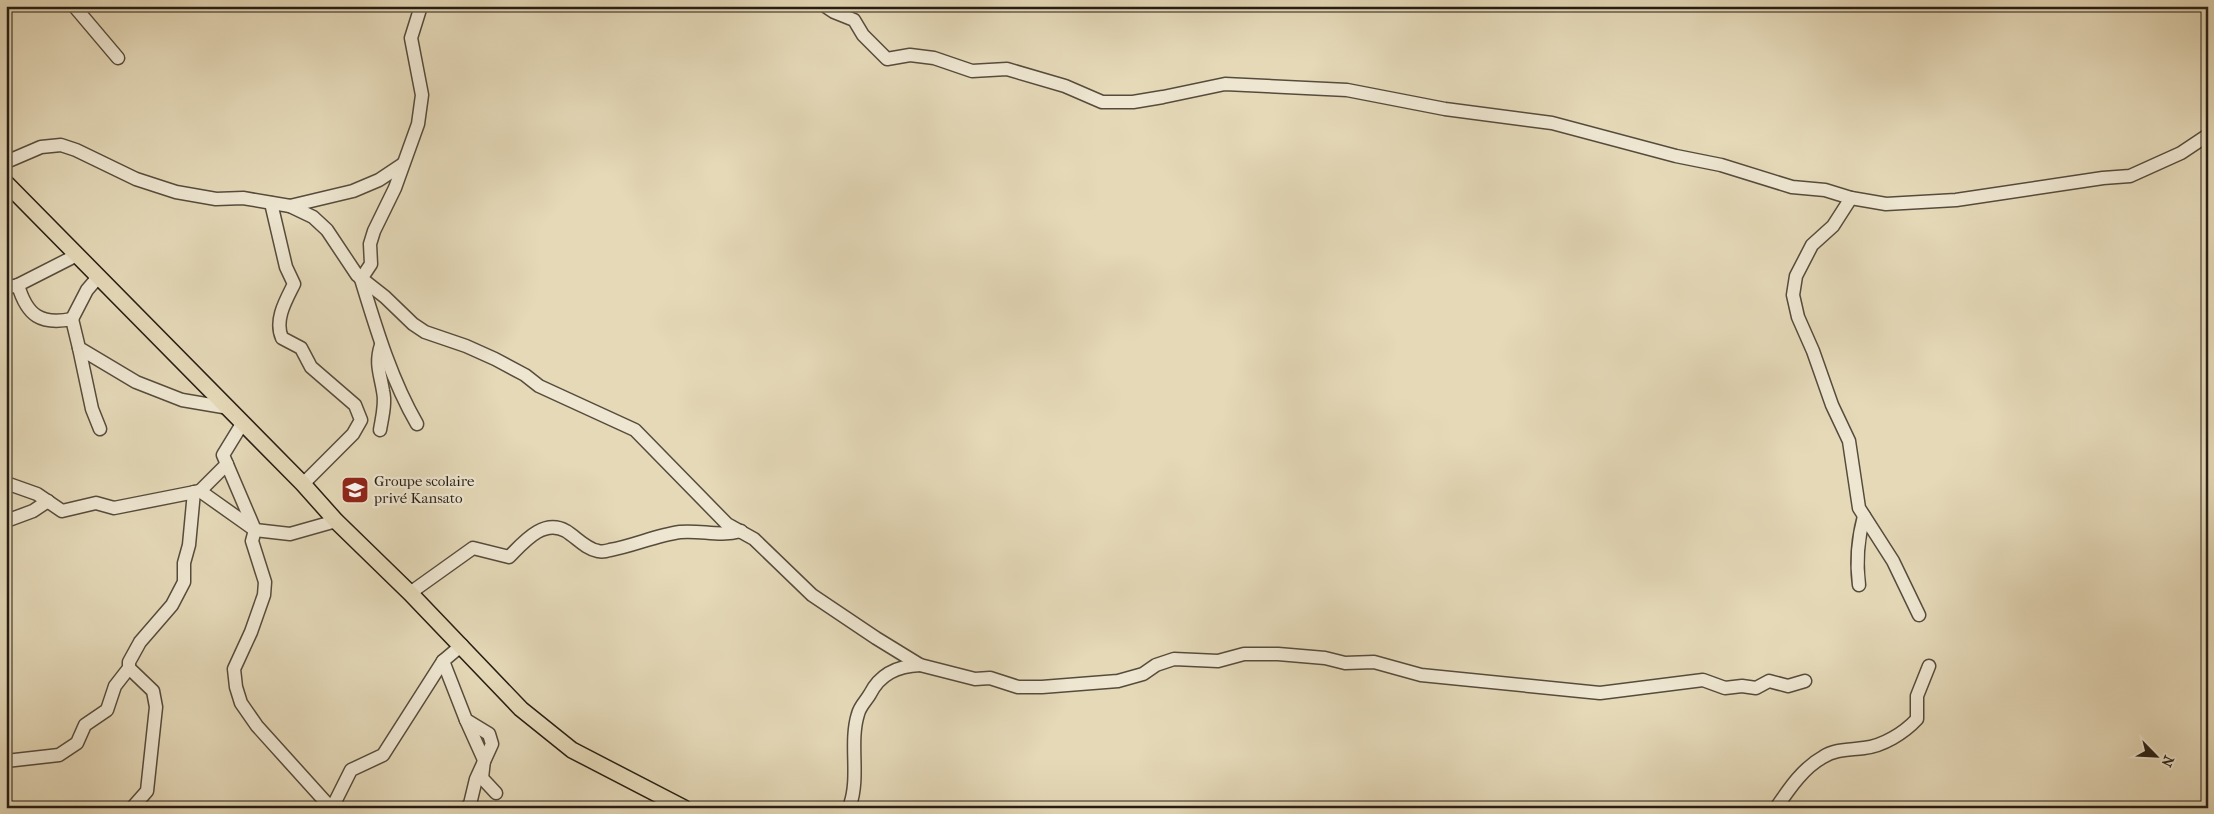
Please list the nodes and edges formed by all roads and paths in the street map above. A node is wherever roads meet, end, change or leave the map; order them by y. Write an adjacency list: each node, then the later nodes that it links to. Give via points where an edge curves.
1 (74, 6): 4 (street)
2 (421, 6): 7 (street, via 411,38 422,95 418,124)
3 (824, 6): 9 (street, via 854,20 863,35 887,59 910,55 934,58 972,71 1007,69 1065,86 1102,102 1164,98 1225,84 1347,90 1445,109 1552,123 1722,165 1792,187 1825,190)
4 (118, 58)
5 (2205, 139): 9 (street, via 2130,176 1911,204)
6 (6, 162): 10 (street, via 41,147 61,144 136,180 176,192)
7 (403, 164): 11 (street, via 353,192); 14 (street, via 374,231 370,244 371,264)
8 (6, 182): 12 (main road)
9 (1851, 198): 29 (street, via 1833,226 1812,245 1796,276 1793,295 1798,317 1849,441 1858,504)
10 (271, 203): 11 (street); 26 (street, via 286,267 294,284 283,306 278,330 282,338 300,348 311,367 355,405 361,420 353,434)
11 (290, 206): 14 (street, via 313,217 327,230)
12 (77, 255): 13 (main road); 15 (street)
13 (100, 276): 16 (street, via 87,290); 19 (main road)
14 (361, 278): 17 (street); 33 (street, via 425,332 495,358 539,386 627,424 728,524)
15 (12, 286): 16 (street, via 32,313 53,322)
16 (72, 319): 18 (street)
17 (381, 345): 21 (street); 23 (street, via 377,357 384,392)
18 (79, 348): 19 (street, via 136,382 182,400); 22 (street, via 92,409)
19 (229, 408): 20 (main road)
20 (242, 424): 24 (street, via 223,455); 26 (main road)
21 (417, 424)
22 (100, 430)
23 (380, 430)
24 (227, 464): 27 (street); 32 (street)
25 (6, 483): 28 (street)
26 (303, 484): 31 (main road)
27 (197, 492): 28 (street, via 114,508 96,503 62,511); 32 (street); 41 (street, via 184,564 184,582 172,605 140,642)
28 (48, 501): 30 (street, via 33,511)
29 (1864, 516): 34 (street, via 1859,533); 36 (street, via 1893,561)
30 (6, 521)
31 (336, 521): 32 (street, via 290,534); 35 (main road)
32 (255, 530): 48 (street, via 252,541 265,582 264,595 234,669 236,687 242,703 258,726)
33 (741, 532): 35 (street, via 727,535 680,532 626,548 599,552 565,530 541,530 508,558 473,548); 39 (street, via 754,539 812,595)
34 (1859, 585)
35 (410, 593): 37 (main road)
36 (1919, 615)
37 (462, 645): 38 (street); 46 (main road, via 521,709 572,750)
38 (443, 661): 43 (street, via 466,720 490,734 492,744); 48 (street, via 383,754 351,770)
39 (920, 665): 42 (street, via 976,679 990,678 1018,687 1118,681 1174,659 1218,660 1244,654 1344,663 1379,662 1421,675 1600,693 1703,680 1724,688 1756,688 1769,681 1788,686); 50 (street, via 911,665 879,679 859,710 854,739)
40 (1929, 666): 51 (street, via 1917,696 1917,719 1906,730 1867,748 1824,756 1811,765)
41 (129, 668): 44 (street, via 115,686 107,710 85,725 77,743 59,755); 47 (street, via 152,692 156,707 147,791)
42 (1804, 681)
43 (484, 760): 45 (street, via 482,778); 49 (street)
44 (6, 761)
45 (496, 793)
46 (675, 806)
47 (132, 808)
48 (331, 808)
49 (466, 808)
50 (852, 808)
51 (1776, 808)

